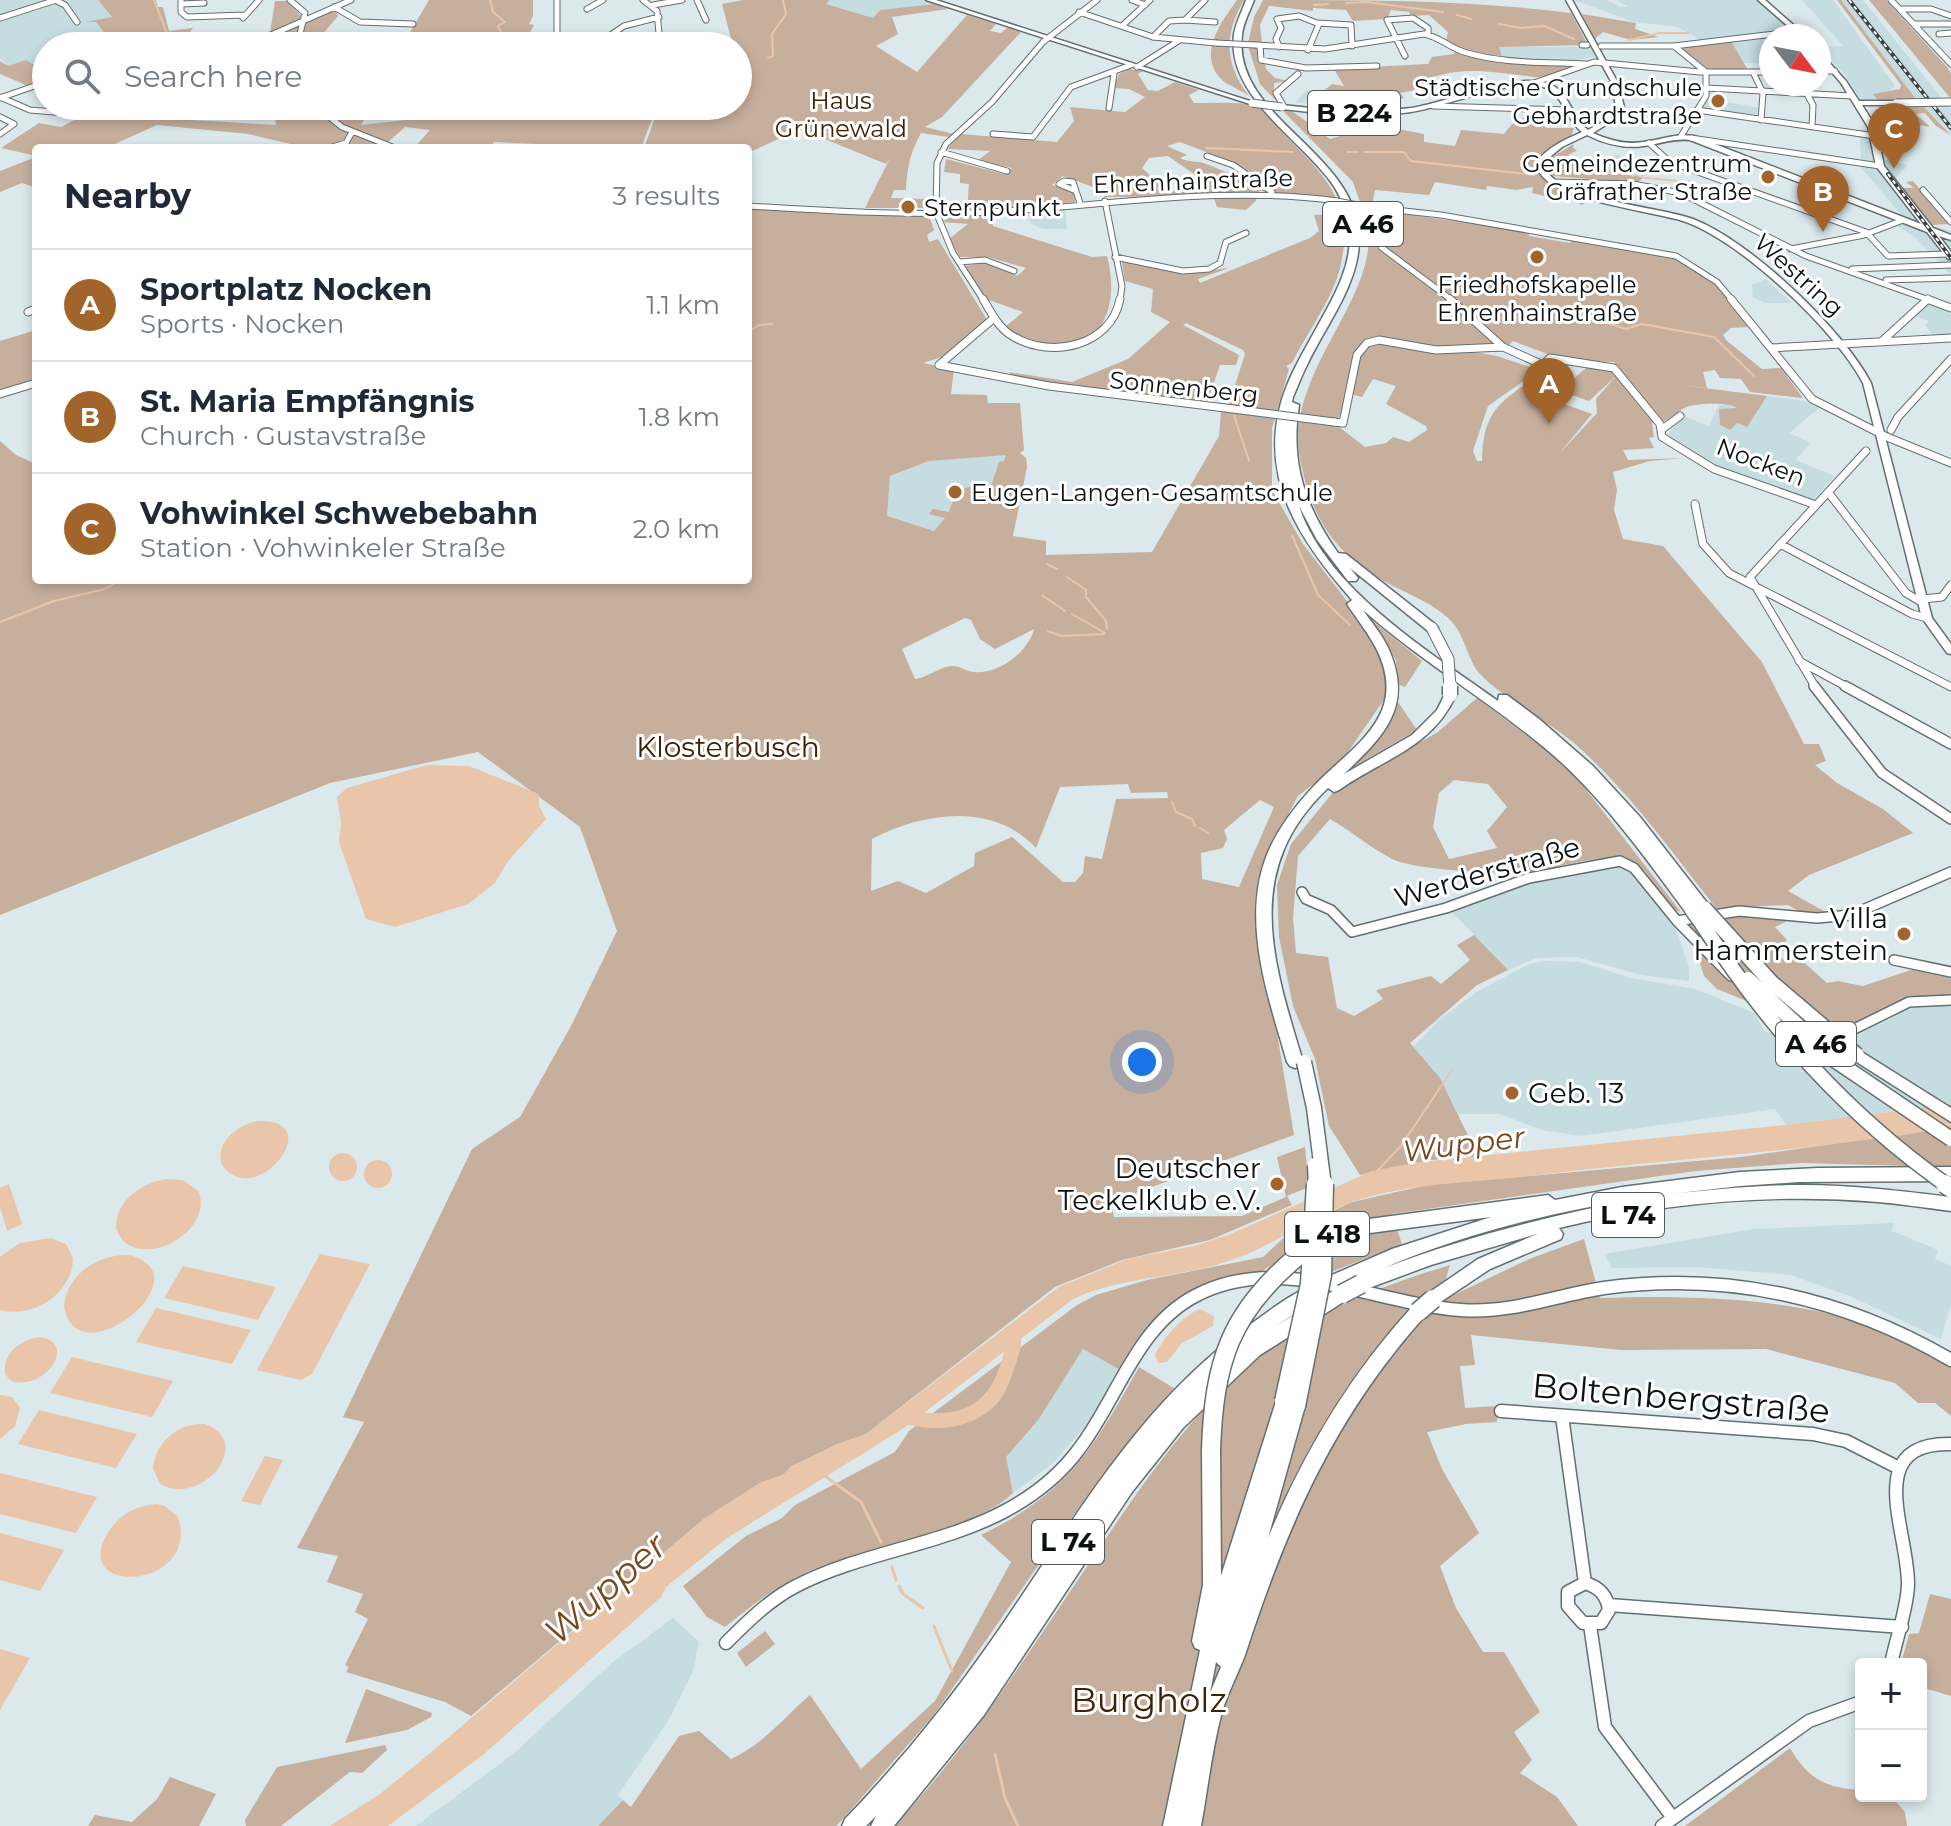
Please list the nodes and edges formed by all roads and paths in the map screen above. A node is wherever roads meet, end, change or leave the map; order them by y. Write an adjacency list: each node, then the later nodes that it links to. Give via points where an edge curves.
1 (56, 0): 32 (street); 36 (street)
2 (259, 0): 20 (street, via 244,17 187,17)
3 (290, 0): 35 (street, via 305,13)
4 (351, 0): 22 (street)
5 (557, 0): 46 (street)
6 (603, 0): 26 (street)
7 (643, 0): 23 (street)
8 (682, 0): 23 (street)
9 (700, 0): 33 (street)
10 (929, 0): 54 (main road, B 224)
11 (1097, 0): 29 (street)
12 (1132, 0): 24 (street)
13 (1150, 0): 24 (street)
14 (1205, 0): 34 (street)
15 (1250, 0): 167 (highway, A 46, via 1237,32 1236,54 1243,75 1265,107 1331,175 1354,225 1345,279 1289,388 1279,440 1291,500)
16 (1258, 0): 165 (highway, A 46, via 1244,42 1251,74 1275,108 1340,174 1363,225 1364,247 1355,280 1305,373 1291,418 1295,479)
17 (1569, 0): 66 (main road)
18 (1761, 0): 40 (main road)
19 (1891, 0): 27 (street)
20 (181, 2): 21 (street)
21 (204, 3)
22 (337, 4): 35 (street); 39 (street, via 342,16 354,21)
23 (653, 5): 31 (street)
24 (1145, 5): 43 (street)
25 (1922, 6): 28 (street)
26 (587, 9)
27 (1900, 9): 28 (street); 41 (street)
28 (1940, 11): 30 (street)
29 (1079, 12): 43 (street); 54 (street)
30 (1951, 14)
31 (659, 17): 47 (street); 48 (street)
32 (0, 18)
33 (706, 20)
34 (1185, 20): 37 (street); 52 (street, via 1169,21)
35 (304, 21): 44 (street); 45 (street)
36 (77, 22)
37 (1215, 22)
38 (1317, 23): 58 (street, via 1351,25); 61 (street, via 1299,16 1279,17); 62 (street)
39 (413, 24)
40 (1789, 24)
41 (1914, 24): 42 (street); 63 (street)
42 (1951, 24)
43 (1122, 26): 52 (street)
44 (276, 32)
45 (301, 32)
46 (557, 32)
47 (615, 32)
48 (660, 32)
49 (1951, 33): 51 (street)
50 (1428, 34): 53 (street); 53 (street, via 1416,19 1387,20); 67 (street, via 1480,56)
51 (1939, 34)
52 (1153, 37): 56 (street)
53 (1394, 37): 58 (street); 65 (street)
54 (1050, 38): 69 (main road, B 224); 112 (street)
55 (1759, 38): 60 (street)
56 (1180, 40): 57 (street, bridge); 69 (street)
57 (1258, 45): 61 (street); 70 (street, via 1261,60 1294,67)
58 (1352, 46): 62 (street)
59 (1601, 46): 60 (street)
60 (1674, 46): 74 (street)
61 (1279, 47): 62 (street)
62 (1308, 50)
63 (1940, 51): 64 (street); 68 (street)
64 (1951, 51)
65 (1405, 56)
66 (1603, 63): 67 (street); 74 (street); 102 (main road, via 1620,94 1620,107 1610,121)
67 (1586, 64): 79 (street)
68 (1951, 64)
69 (1134, 66): 77 (street); 91 (main road, B 224, bridge, via 1252,103)
70 (1377, 66)
71 (1831, 66): 73 (main road)
72 (1831, 71): 73 (street)
73 (1835, 71): 88 (main road)
74 (1706, 72): 75 (street); 82 (street)
75 (1753, 72): 76 (street); 80 (street)
76 (1759, 72)
77 (1114, 74): 92 (street); 104 (street, via 1065,91 1033,137)
78 (1298, 74): 91 (street, via 1276,93)
79 (1534, 83): 90 (main road, B 224); 94 (main road, via 1557,89)
80 (1759, 85)
81 (32, 87): 87 (street)
82 (1707, 88): 83 (street); 95 (street)
83 (1759, 93)
84 (1763, 96): 98 (street)
85 (1808, 96): 99 (street)
86 (1826, 96): 88 (street)
87 (0, 98): 93 (street)
88 (1854, 99): 89 (main road, bridge); 106 (main road)
89 (1951, 102)
90 (1433, 106): 91 (main road, B 224, via 1347,114); 94 (street)
91 (1283, 107)
92 (1109, 108)
93 (32, 110)
94 (1570, 110): 100 (main road)
95 (1697, 110): 98 (street); 105 (street)
96 (0, 117): 103 (street, via 14,124)
97 (331, 120): 101 (street)
98 (1761, 120): 99 (street)
99 (1812, 127): 106 (street)
100 (1580, 128): 102 (main road); 107 (main road)
101 (349, 131): 110 (street); 111 (street)
102 (1589, 133): 107 (main road); 109 (main road, via 1623,144)
103 (0, 134)
104 (993, 134)
105 (1681, 136): 108 (main road); 109 (main road)
106 (1875, 136): 114 (main road)
107 (1577, 138): 116 (main road, via 1543,157 1541,167)
108 (1691, 138): 114 (street); 125 (main road)
109 (1649, 143): 129 (street, via 1670,162)
110 (343, 144)
111 (384, 144)
112 (941, 152): 115 (street); 124 (street)
113 (1207, 156): 119 (street, via 1233,165)
114 (1880, 166): 127 (main road)
115 (1007, 171)
116 (1553, 182): 131 (street, via 1633,184 1681,193); 145 (main road, Westring, via 1714,231)
117 (1923, 190): 126 (street)
118 (1076, 191): 121 (street, Ehrenhainstraße)
119 (1272, 192): 120 (street, Ehrenhainstraße); 123 (street, Ehrenhainstraße, bridge)
120 (1105, 201): 121 (street, Ehrenhainstraße); 133 (street)
121 (1080, 203): 124 (street, Ehrenhainstraße)
122 (752, 206): 124 (street, Ehrenhainstraße)
123 (1377, 209): 146 (street, Nocken, via 1381,247 1472,316); 147 (street, Ehrenhainstraße, via 1441,215 1676,256 1717,282)
124 (936, 212): 134 (street)
125 (1903, 220): 127 (main road); 129 (street)
126 (1951, 222)
127 (1928, 230): 130 (main road); 132 (main road)
128 (1246, 233): 133 (street, via 1224,242 1220,263 1207,270)
129 (1867, 233): 131 (street); 132 (street, via 1888,256)
130 (1951, 238)
131 (1791, 249): 136 (street)
132 (1949, 256)
133 (1115, 257): 142 (street, via 1122,286 1119,305 1109,327 1093,340 1037,346 1012,336)
134 (959, 262): 137 (street, via 985,260); 142 (street)
135 (1951, 265): 136 (street)
136 (1845, 269): 139 (street)
137 (1014, 271)
138 (1951, 278): 139 (street)
139 (1880, 280): 140 (street)
140 (1928, 299): 141 (street); 144 (street)
141 (1951, 308)
142 (994, 318): 153 (street, Sonnenberg, bridge, via 939,365 1089,395)
143 (1951, 338): 144 (street)
144 (1881, 342): 145 (street)
145 (1845, 344): 147 (street); 152 (main road, Westring, via 1865,376)
146 (1503, 347): 153 (street, Nocken, via 1436,350 1379,340 1367,343 1357,355); 155 (street, Nocken, via 1543,365 1550,358 1614,368)
147 (1771, 348): 154 (street, Ehrenhainstraße, via 1801,390)
148 (1951, 359): 156 (street)
149 (32, 384): 150 (street)
150 (0, 394)
151 (1680, 416): 155 (street)
152 (1877, 420): 154 (street); 157 (main road, Westring)
153 (1338, 422)
154 (1859, 424): 157 (street, Ehrenhainstraße)
155 (1661, 427): 164 (street, Nocken, via 1662,437 1714,469)
156 (1891, 430)
157 (1881, 437): 158 (street, Ehrenhainstraße); 160 (main road, Westring)
158 (1905, 444): 160 (street); 161 (street, Ehrenhainstraße)
159 (1866, 451): 162 (street)
160 (1885, 451): 170 (main road, Westring)
161 (1951, 463)
162 (1828, 492): 164 (street); 170 (street, via 1906,593)
163 (1695, 504): 168 (street, via 1697,533 1712,558 1735,577)
164 (1816, 505): 166 (street)
165 (1318, 532): 175 (highway, bridge, via 1432,628 1450,663 1450,695 1428,729); 179 (highway, A 46, via 1359,586 1398,623 1584,761 1613,791)
166 (1780, 544): 168 (street, via 1750,577); 170 (street, via 1912,614)
167 (1332, 570): 175 (highway, via 1390,661 1395,691 1386,721); 179 (highway, A 46, via 1392,630 1564,758)
168 (1755, 583): 172 (street); 173 (street)
169 (1951, 585): 170 (street)
170 (1925, 608): 171 (main road)
171 (1951, 651)
172 (1799, 661): 174 (street); 176 (street, via 1882,773)
173 (1951, 687)
174 (1951, 744)
175 (1326, 788): 194 (highway, L 418, bridge, via 1287,844 1273,898 1281,979 1323,1147 1327,1222 1320,1299)
176 (1951, 819)
177 (1951, 872): 180 (street, via 1851,915 1817,918 1739,911)
178 (1302, 892): 180 (street, Werderstraße, via 1331,910 1352,932 1446,908 1529,878 1620,861 1634,868)
179 (1698, 909): 181 (highway, A 46, bridge); 185 (highway, A 46, bridge, via 1812,1019)
180 (1677, 921): 184 (street, via 1774,1017 1817,1034 1840,1036 1909,1002)
181 (1702, 924): 186 (highway, A 46, bridge, via 1805,1036); 188 (highway, bridge, via 1744,988 1819,1079 1868,1127)
182 (1894, 960): 183 (street)
183 (1951, 972)
184 (1951, 1000)
185 (1951, 1116)
186 (1951, 1139)
187 (1951, 1177): 190 (highway, L 74, via 1751,1178)
188 (1951, 1188)
189 (1841, 1193): 191 (highway, L 74); 192 (highway, L 74, bridge, via 1758,1191 1679,1199 1515,1234); 206 (highway, L 74, bridge, via 1693,1202 1572,1229 1507,1252 1433,1299 1361,1378 1309,1466)
190 (1600, 1198): 192 (highway, L 74, via 1453,1235); 207 (highway, L 418, bridge, via 1580,1195 1399,1220 1334,1238 1299,1255 1261,1286 1225,1344 1215,1388 1212,1585 1190,1692)
191 (1951, 1204)
192 (1340, 1287): 209 (highway, L 74, via 1317,1290 1232,1348 1159,1418 1105,1487 963,1696); 210 (highway, L 74, via 1254,1349 1177,1422 1126,1486 977,1708)
193 (1951, 1360): 203 (street, via 1858,1312 1769,1290 1626,1285 1523,1305 1464,1310 1318,1283 1219,1286 1186,1301 1164,1320 1083,1445 1024,1500 960,1532 794,1587)
194 (1290, 1403): 206 (highway, L 418); 207 (highway, L 418, via 1227,1585)
195 (1501, 1411): 196 (street, Boltenbergstraße)
196 (1562, 1416): 198 (street, Boltenbergstraße, via 1830,1436); 199 (street)
197 (1951, 1444): 198 (street, via 1911,1451)
198 (1897, 1467): 202 (street, via 1908,1583)
199 (1585, 1583): 200 (street, via 1603,1592); 201 (street, via 1572,1587 1567,1599 1577,1619)
200 (1609, 1605): 201 (street, via 1605,1620); 202 (street)
201 (1590, 1625): 208 (street, via 1605,1727)
202 (1902, 1627): 204 (street)
203 (726, 1643)
204 (1893, 1658)
205 (1855, 1704): 208 (street, via 1809,1721)
206 (1212, 1710): 212 (highway, L 418)
207 (1191, 1724): 211 (highway, L 418)
208 (1668, 1822)
209 (852, 1826)
210 (881, 1826)
211 (1173, 1826)
212 (1191, 1826)

